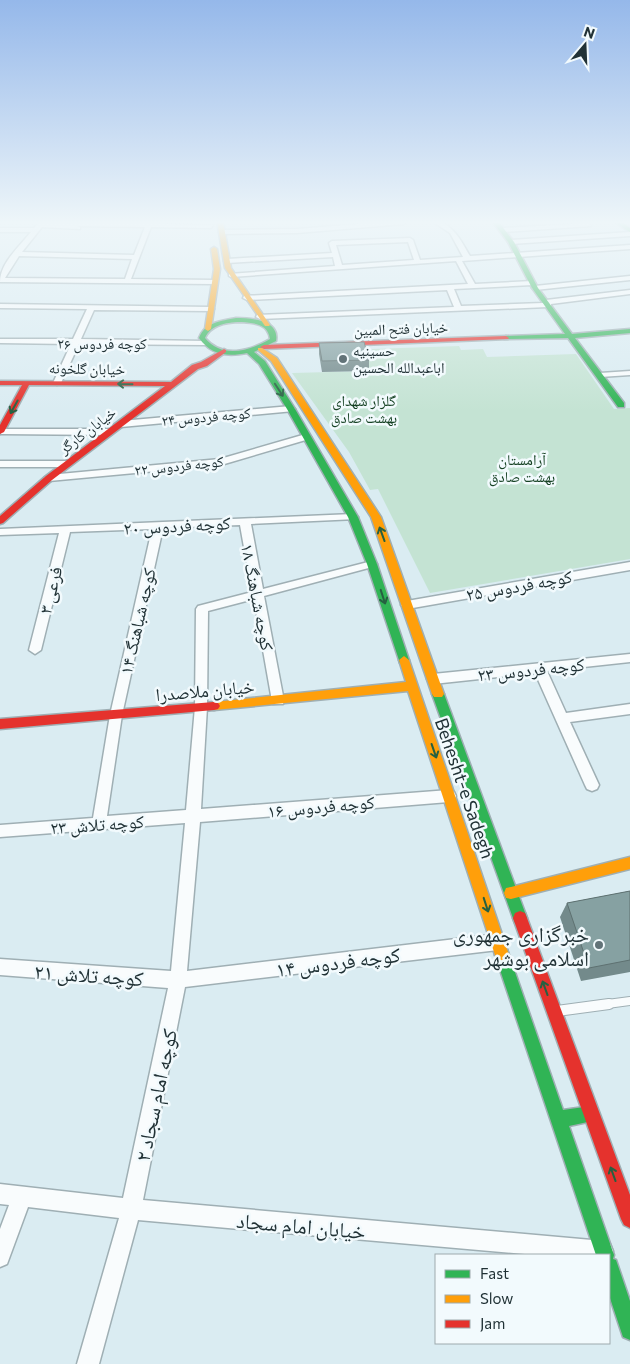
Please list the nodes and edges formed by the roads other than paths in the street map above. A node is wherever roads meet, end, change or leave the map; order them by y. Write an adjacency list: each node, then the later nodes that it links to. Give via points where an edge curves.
1 (214, 285): 12 (street)
2 (238, 285): 8 (street)
3 (472, 285): 5 (street); 6 (street)
4 (550, 285): 6 (street)
5 (449, 286): 8 (street); 13 (street)
6 (534, 286): 9 (street)
7 (630, 292): 9 (street)
8 (247, 298): 14 (street)
9 (547, 304): 13 (street); 17 (street)
10 (0, 306): 11 (street)
11 (92, 308): 12 (street); 19 (street)
12 (210, 309): 15 (street)
13 (459, 309): 14 (street)
14 (263, 321): 15 (street, via 225,321); 21 (street, via 273,329 274,340)
15 (208, 329): 20 (street, via 203,334)
16 (630, 331): 17 (street, خیابان فتح المبین)
17 (571, 336): 21 (street, خیابان فتح المبین); 25 (street)
18 (0, 341): 19 (street, کوچه فردوس ۲۶)
19 (75, 343): 20 (street, کوچه فردوس ۲۶); 28 (street)
20 (207, 345): 22 (street, خیابان فتح المبین); 23 (street, خیابان کارگر)
21 (258, 349): 22 (street, خیابان فتح المبین); 31 (street, Behesht-e Sadegh, one-way to 31, via 262,363); 48 (street, Behesht-e Sadegh, one-way to 21, via 376,517 274,360)
22 (224, 351): 23 (street, خیابان کارگر)
23 (195, 367): 29 (street, خیابان کارگر)
24 (630, 373): 25 (street)
25 (600, 375): 30 (street)
26 (0, 383): 27 (street, خیابان گلخونه)
27 (27, 383): 28 (street, خیابان گلخونه); 33 (street, one-way to 33)
28 (57, 383): 29 (street, خیابان گلخونه, one-way to 28)
29 (174, 384): 32 (street, خیابان کارگر)
30 (626, 404)
31 (291, 408): 32 (street, کوچه فردوس ۲۴); 35 (street, Behesht-e Sadegh)
32 (121, 424): 34 (street, خیابان کارگر)
33 (0, 431): 34 (street)
34 (110, 432): 37 (street, خیابان کارگر)
35 (306, 437): 38 (street, کوچه فردوس ۲۲, via 221,462); 39 (street, Behesht-e Sadegh)
36 (0, 464): 37 (street)
37 (67, 464): 38 (street, خیابان کارگر)
38 (49, 478): 40 (street, خیابان کارگر)
39 (353, 516): 41 (street, کوچه فردوس ۲۰); 45 (street, Behesht-e Sadegh)
40 (0, 521)
41 (244, 522): 42 (street, کوچه فردوس ۲۰); 47 (street, کوچه شباهنگ ۱۸)
42 (158, 526): 43 (street, کوچه فردوس ۲۰); 57 (street, کوچه شباهنگ ۱۴)
43 (65, 530): 44 (street, کوچه فردوس ۲۰); 49 (street, فرعی ۳)
44 (0, 532)
45 (372, 564): 47 (street); 53 (street, Behesht-e Sadegh, one-way to 53)
46 (630, 566): 48 (street, کوچه فردوس ۲۵)
47 (258, 595): 54 (street, کوچه شباهنگ ۱۸); 55 (street, کوچه امام سجاد ۲, via 202,609)
48 (408, 605): 52 (street, Behesht-e Sadegh)
49 (35, 650)
50 (630, 658): 51 (street, کوچه فردوس ۲۳)
51 (540, 669): 52 (street, کوچه فردوس ۲۳); 58 (street)
52 (433, 680): 66 (street, Behesht-e Sadegh)
53 (412, 686): 54 (street, خیابان ملاصدرا); 61 (street, Behesht-e Sadegh, one-way to 61)
54 (278, 701): 55 (street, خیابان ملاصدرا)
55 (201, 707): 57 (street, خیابان ملاصدرا); 62 (street, کوچه امام سجاد ۲)
56 (630, 709): 58 (street)
57 (116, 715): 59 (street, خیابان ملاصدرا); 63 (street, کوچه شباهنگ ۱۴)
58 (563, 718): 60 (street)
59 (0, 724)
60 (592, 785)
61 (449, 796): 62 (street, کوچه فردوس ۱۶); 67 (street, Behesht-e Sadegh, one-way to 67)
62 (193, 816): 63 (street, کوچه تلاش ۲۳); 69 (street, کوچه امام سجاد ۲)
63 (98, 824): 64 (street, کوچه تلاش ۲۳)
64 (0, 831)
65 (630, 863): 66 (street)
66 (511, 893): 71 (street, Behesht-e Sadegh, one-way to 66)
67 (498, 942): 69 (street, کوچه فردوس ۱۴); 73 (street, Behesht-e Sadegh)
68 (0, 967): 69 (street, کوچه تلاش ۲۱)
69 (178, 980): 76 (street, کوچه امام سجاد ۲)
70 (630, 1001): 71 (lane)
71 (553, 1011): 72 (street, Behesht-e Sadegh)
72 (591, 1114): 73 (street); 77 (street, Behesht-e Sadegh, one-way to 72)
73 (556, 1119): 79 (street, Behesht-e Sadegh)
74 (0, 1194): 75 (street, خیابان امام سجاد)
75 (22, 1196): 76 (street, خیابان امام سجاد); 80 (street)
76 (131, 1209): 78 (street, خیابان امام سجاد); 83 (street, کوچه امام سجاد ۲)
77 (630, 1219)
78 (567, 1254)
79 (605, 1254)
80 (0, 1257)
81 (610, 1270): 82 (street, Behesht-e Sadegh)
82 (630, 1330)
83 (88, 1364)

